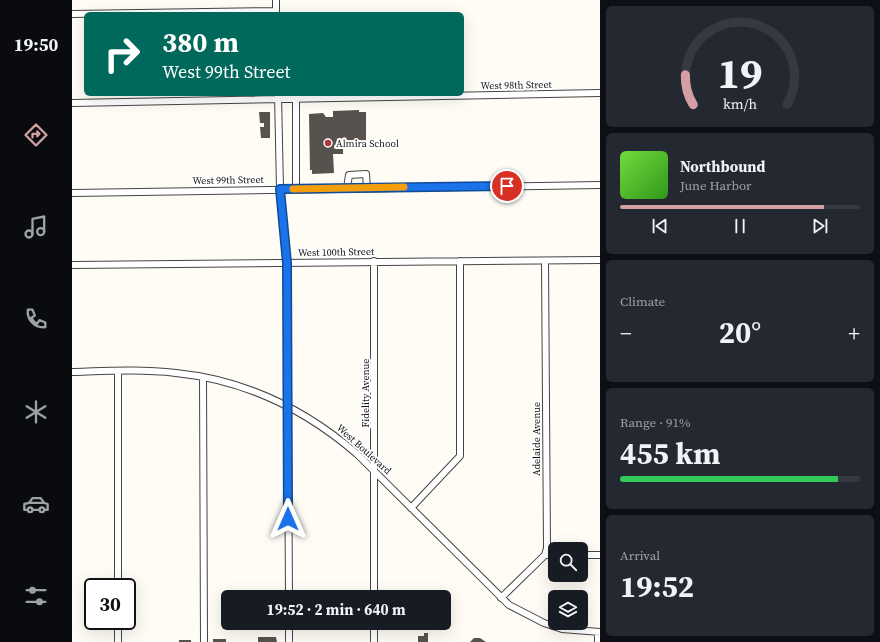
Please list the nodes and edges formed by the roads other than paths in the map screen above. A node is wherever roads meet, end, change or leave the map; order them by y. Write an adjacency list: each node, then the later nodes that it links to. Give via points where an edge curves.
1 (276, 0): 2 (street)
2 (276, 12)
3 (72, 14): 4 (street)
4 (84, 14)
5 (600, 93): 7 (street, West 98th Street)
6 (448, 96): 9 (street, West 98th Street)
7 (464, 96)
8 (278, 97): 9 (street, West 98th Street); 10 (street, West 98th Street); 14 (street)
9 (296, 99): 15 (street)
10 (72, 103)
11 (600, 185): 13 (street, West 99th Street)
12 (347, 188): 13 (street, West 99th Street); 13 (street, via 348,176 355,175 367,176); 15 (street, West 99th Street)
13 (367, 188)
14 (280, 189): 15 (street, West 99th Street); 16 (street, West 99th Street); 21 (street)
15 (296, 189)
16 (72, 193)
17 (600, 260): 20 (street, West 100th Street)
18 (374, 261): 19 (street, West 100th Street); 21 (street, West 100th Street); 27 (street, Fidelity Avenue)
19 (460, 261): 20 (street, West 100th Street); 28 (street, via 460,456)
20 (545, 261): 31 (street, Adelaide Avenue)
21 (287, 263): 22 (street, West 100th Street); 26 (street)
22 (72, 265)
23 (118, 371): 24 (street, West Boulevard); 25 (street, West Boulevard); 33 (street)
24 (72, 372)
25 (204, 377): 26 (street, West Boulevard, via 256,391); 42 (street)
26 (288, 407): 27 (street, West Boulevard, via 333,434); 34 (street)
27 (374, 470): 28 (street, West Boulevard); 35 (street, Fidelity Avenue)
28 (411, 508): 36 (street, West Boulevard)
29 (600, 554): 30 (street)
30 (588, 555)
31 (545, 556): 32 (street); 36 (street)
32 (548, 556)
33 (118, 578)
34 (289, 590)
35 (374, 590)
36 (502, 598): 40 (street, West Boulevard, via 521,612 544,623 562,629)
37 (118, 630): 41 (street)
38 (289, 630): 43 (street)
39 (374, 630): 44 (street)
40 (599, 632): 45 (street)
41 (118, 642)
42 (204, 642)
43 (289, 642)
44 (374, 642)
45 (598, 642)

